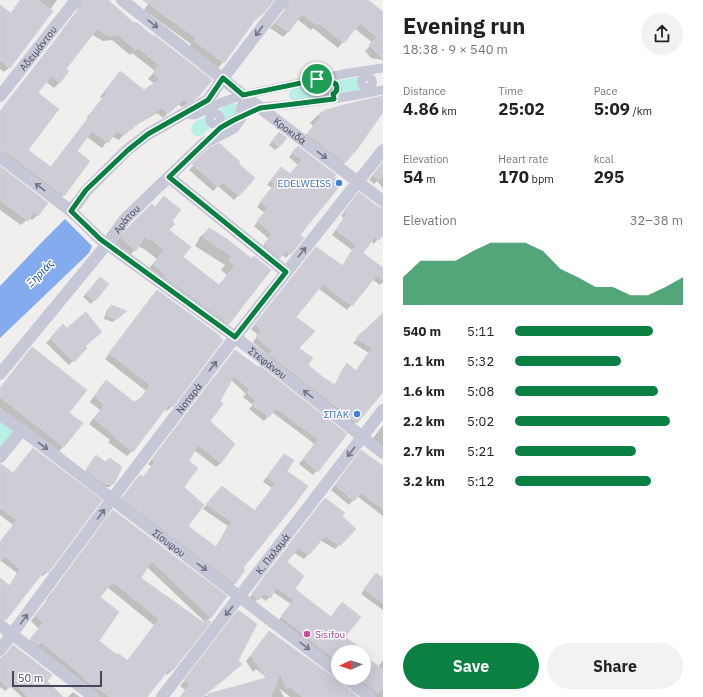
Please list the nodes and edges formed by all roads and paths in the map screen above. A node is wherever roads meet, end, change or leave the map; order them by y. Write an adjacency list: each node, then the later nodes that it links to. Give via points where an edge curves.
1 (76, 0): 10 (street, Αδειμάντου)
2 (122, 0): 6 (street, Κροκιδά, one-way to 6)
3 (283, 0): 6 (street, one-way to 6)
4 (383, 68): 5 (street)
5 (367, 74): 7 (street); 8 (street, via 373,82)
6 (223, 78): 11 (street, Κροκιδά); 15 (street, via 208,100)
7 (331, 80): 11 (street); 12 (street, via 338,88)
8 (369, 90): 9 (street); 12 (street)
9 (383, 90)
10 (0, 96)
11 (244, 96): 13 (street, Κροκιδά); 14 (street, via 222,102); 16 (street)
12 (333, 96): 13 (street)
13 (260, 108): 16 (street); 22 (street, Κροκιδά, one-way to 22)
14 (212, 110): 15 (street, via 196,115); 17 (street, via 220,117)
15 (184, 114): 24 (street, via 148,134 128,150 86,190)
16 (241, 117): 17 (street); 18 (street, Αράτου, via 233,128)
17 (219, 126): 18 (street)
18 (204, 143): 21 (street, Αράτου)
19 (383, 150): 22 (street, Νοταρά)
20 (0, 157): 24 (street, Στεφάνου, one-way to 20)
21 (169, 177): 25 (street, Αράτου); 26 (street)
22 (358, 182): 23 (street, Κροκιδά); 26 (street, Νοταρά, one-way to 22)
23 (383, 201)
24 (71, 211): 25 (street, Στεφάνου)
25 (103, 242): 27 (street, Στεφάνου); 28 (street, Αράτου)
26 (286, 272): 27 (street, Νοταρά)
27 (235, 337): 32 (street, Στεφάνου, one-way to 27); 35 (street, Νοταρά, one-way to 27)
28 (0, 374)
29 (383, 410): 32 (street, Κ. Παλαμά)
30 (0, 415): 31 (street, Σίσυφου)
31 (22, 430): 34 (street); 35 (street, Σίσυφου, one-way to 35)
32 (362, 437): 33 (street, Στεφάνου); 36 (street, Κ. Παλαμά, one-way to 36)
33 (383, 453)
34 (0, 457)
35 (112, 499): 36 (street, Σίσυφου, one-way to 36); 38 (street, Νοταρά, one-way to 35)
36 (240, 596): 40 (street, Σίσυφου, one-way to 40); 43 (street, Κ. Παλαμά, one-way to 43)
37 (0, 625): 38 (street)
38 (12, 634): 39 (street, Νοταρά); 42 (street)
39 (0, 650)
40 (331, 667)
41 (355, 685): 44 (street)
42 (94, 697)
43 (162, 697)
44 (370, 697)

